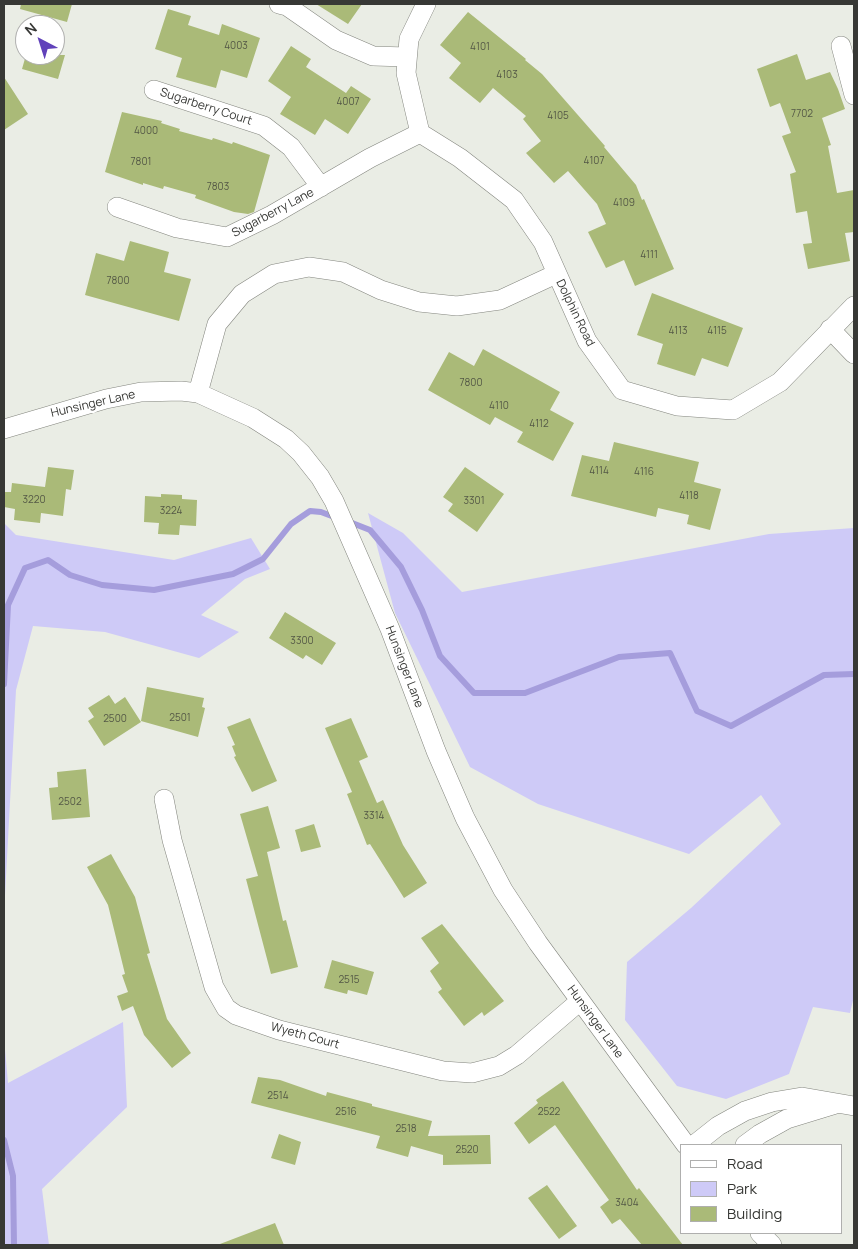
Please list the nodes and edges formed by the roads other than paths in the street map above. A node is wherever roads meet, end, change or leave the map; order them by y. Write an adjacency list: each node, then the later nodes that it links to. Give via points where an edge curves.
1 (280, 4): 4 (street, via 336,40 374,56)
2 (426, 4): 4 (street, via 409,39)
3 (841, 46): 6 (street)
4 (407, 57): 7 (street, via 406,73)
5 (154, 90): 8 (street, Sugarberry Court, via 264,126 291,148)
6 (854, 95)
7 (420, 133): 8 (street, Sugarberry Lane); 10 (street, Dolphin Road, via 460,158 514,200 542,242)
8 (320, 187): 9 (street, Sugarberry Lane, via 227,237 177,228)
9 (117, 207)
10 (556, 274): 12 (street, Dolphin Road, via 587,342 622,390 677,406 734,410 780,382); 14 (street, via 500,300 458,306 419,302 381,290 343,272 309,267 274,274 242,294 217,324)
11 (854, 306): 12 (street, Dolphin Road)
12 (830, 329): 13 (street)
13 (854, 354)
14 (198, 394): 15 (street, Hunsinger Lane, via 141,392 106,398); 17 (street, Hunsinger Lane, via 253,418 286,439 312,466 334,501 348,533 465,818 503,890)
15 (4, 429)
16 (164, 799): 17 (street, Wyeth Court, via 172,840 214,987 219,998 236,1015 279,1030 458,1074 499,1066 517,1055)
17 (580, 1001): 19 (street, Hunsinger Lane)
18 (845, 1105): 20 (street, via 802,1097 772,1102 732,1119); 21 (street, via 787,1119)
19 (685, 1144)
20 (695, 1144)
21 (747, 1144)
22 (761, 1234): 23 (street)
23 (772, 1245)

